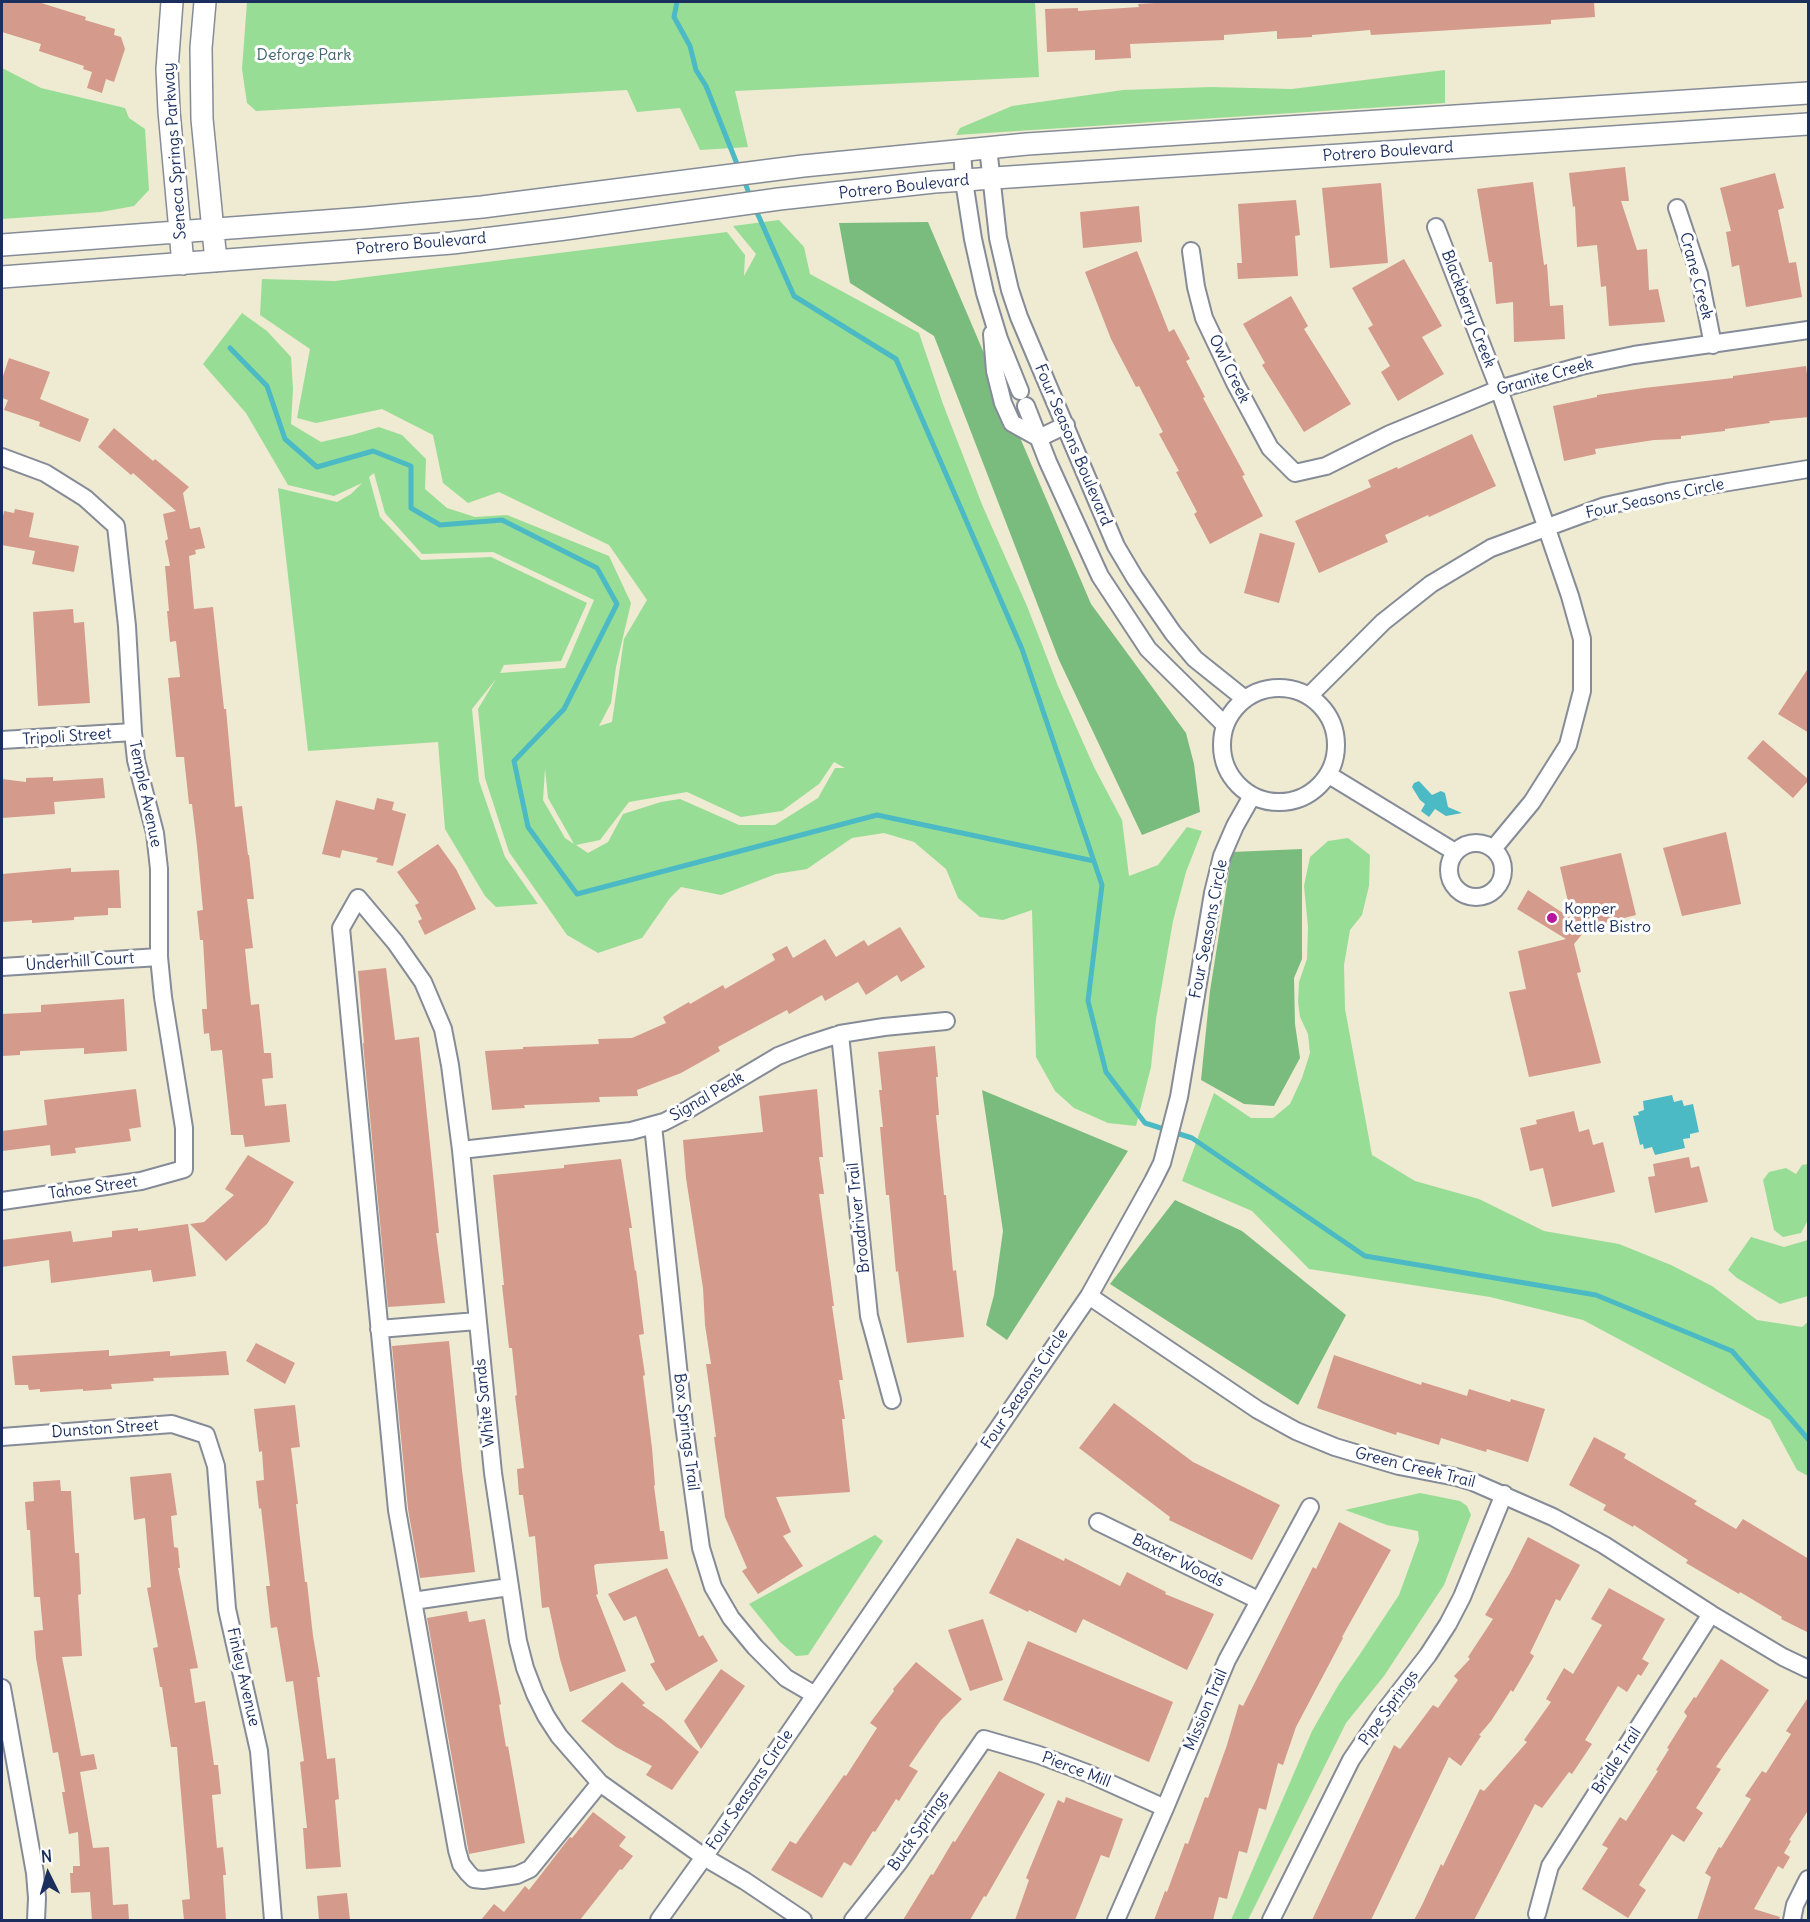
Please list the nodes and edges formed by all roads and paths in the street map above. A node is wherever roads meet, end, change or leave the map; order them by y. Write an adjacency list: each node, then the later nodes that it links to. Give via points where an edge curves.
1 (172, 2): 12 (street, Seneca Springs Parkway, via 167,69)
2 (205, 2): 11 (street, Seneca Springs Parkway, via 202,109)
3 (1809, 93): 5 (street, Potrero Boulevard)
4 (1809, 124): 7 (street, Potrero Boulevard)
5 (988, 147): 6 (street, Potrero Boulevard); 7 (street, Four Seasons Boulevard)
6 (963, 149): 8 (street, Four Seasons Boulevard); 11 (street, Potrero Boulevard, via 482,207)
7 (991, 178): 8 (street, Potrero Boulevard); 20 (street, Four Seasons Boulevard, via 1004,264)
8 (964, 180): 15 (street, Potrero Boulevard, via 779,199 452,243); 18 (street, Four Seasons Boulevard)
9 (1677, 208): 21 (street, Crane Creek, via 1699,274)
10 (1436, 227): 23 (street, Blackberry Creek)
11 (213, 230): 12 (street, Potrero Boulevard); 15 (street, Seneca Springs Parkway)
12 (180, 232): 13 (street, Potrero Boulevard); 16 (street, Seneca Springs Parkway)
13 (2, 245)
14 (1191, 251): 28 (street, Owl Creek, via 1204,318 1270,448)
15 (216, 261): 16 (street, Potrero Boulevard)
16 (183, 264): 17 (street, Potrero Boulevard)
17 (2, 277)
18 (990, 310): 22 (street, Four Seasons Boulevard); 25 (street, Four Seasons Boulevard, via 995,371 1003,402 1012,423)
19 (1809, 330): 21 (street, Granite Creek)
20 (1031, 345): 22 (street); 24 (street, Four Seasons Boulevard)
21 (1713, 345): 23 (street, Granite Creek, via 1581,366)
22 (1006, 356): 25 (street, Four Seasons Boulevard)
23 (1499, 389): 28 (street, Granite Creek, via 1390,434 1326,466); 29 (street, Blackberry Creek)
24 (1066, 425): 25 (street); 31 (street, Four Seasons Boulevard, via 1134,578 1195,659)
25 (1039, 438): 32 (street, Four Seasons Boulevard, via 1100,576 1148,649)
26 (2, 457): 33 (street, Temple Avenue, via 45,473 85,498 116,526 128,626)
27 (1809, 469): 29 (street, Four Seasons Circle, via 1668,492 1605,506)
28 (1295, 473)
29 (1546, 527): 30 (street, Four Seasons Circle, via 1491,548 1431,585 1383,622); 37 (street, Blackberry Creek, via 1582,639 1582,691 1568,745 1532,802)
30 (1309, 696): 31 (street, via 1277,688); 35 (street, via 1333,722 1336,758)
31 (1245, 699): 32 (street)
32 (1225, 725): 36 (street, via 1223,758 1229,773)
33 (133, 732): 34 (street, Tripoli Street); 39 (street, Temple Avenue, via 136,760 155,833)
34 (2, 740)
35 (1329, 775): 36 (street, via 1303,798 1286,802); 38 (street)
36 (1252, 796): 47 (street, Four Seasons Circle, via 1222,856 1179,1097 1162,1163)
37 (1493, 849): 38 (street, via 1469,843); 38 (street, via 1502,863 1501,880 1490,892 1474,897 1465,895 1453,884 1449,868)
38 (1455, 852)
39 (159, 957): 40 (street, Underhill Court); 45 (street, Temple Avenue, via 184,1128)
40 (2, 967)
41 (946, 1021): 42 (street, Signal Peak)
42 (840, 1034): 43 (street, Signal Peak, via 778,1056 689,1109); 50 (street, Broadriver Trail, via 868,1316)
43 (653, 1125): 44 (street, Signal Peak, via 611,1134); 62 (street, Box Springs Trail, via 684,1425 702,1548 713,1587 731,1618 755,1647 786,1678)
44 (461, 1150): 48 (street, White Sands); 49 (street, White Sands, via 450,1065 434,1005 412,965 358,898 341,928)
45 (184, 1169): 46 (street, Tahoe Street, via 141,1181)
46 (2, 1201)
47 (1089, 1296): 53 (street, Green Creek Trail, via 1258,1410 1296,1431 1335,1447 1399,1466 1456,1477); 62 (street, Four Seasons Circle)
48 (477, 1321): 49 (street); 56 (street, White Sands)
49 (380, 1329): 58 (street, via 398,1510)
50 (892, 1400)
51 (206, 1436): 52 (street, Dunston Street, via 172,1424); 70 (street, Finley Avenue, via 216,1466 228,1609 259,1751)
52 (2, 1437)
53 (1503, 1494): 59 (street, Green Creek Trail, via 1553,1516); 75 (street, Pipe Springs, via 1448,1624 1351,1761)
54 (1310, 1507): 57 (street, Mission Trail)
55 (1098, 1522): 57 (street, Baxter Woods)
56 (509, 1587): 58 (street); 64 (street, White Sands, via 518,1641 535,1694 559,1736)
57 (1258, 1600): 65 (street, Mission Trail, via 1227,1660)
58 (413, 1601): 64 (street, via 457,1851 461,1864 474,1879 517,1875 530,1869)
59 (1711, 1614): 60 (street, Green Creek Trail); 68 (street, Bridle Trail, via 1550,1866)
60 (1809, 1669)
61 (2, 1688): 69 (street, via 35,1873)
62 (815, 1695): 66 (street, Four Seasons Circle)
63 (984, 1739): 65 (street, Pierce Mill, via 1087,1773); 73 (street, Buck Springs, via 899,1862)
64 (600, 1783): 66 (street, White Sands)
65 (1166, 1808): 74 (street, Mission Trail)
66 (704, 1857): 71 (street, Four Seasons Circle); 72 (street, White Sands)
67 (1809, 1879): 76 (street)
68 (1537, 1914)
69 (36, 1920)
70 (273, 1920)
71 (659, 1920)
72 (803, 1920)
73 (852, 1920)
74 (1116, 1920)
75 (1271, 1920)
76 (1792, 1920)

